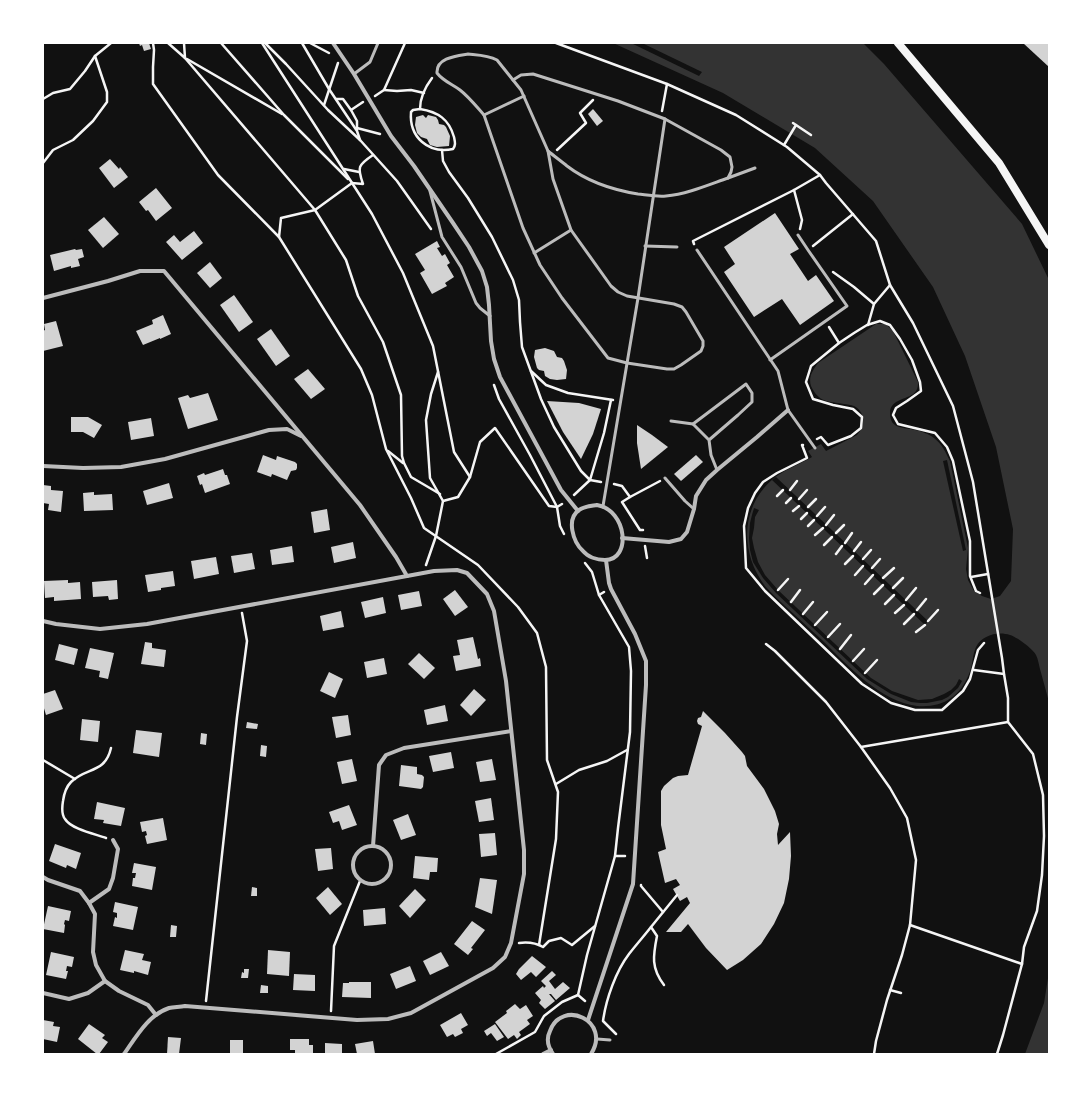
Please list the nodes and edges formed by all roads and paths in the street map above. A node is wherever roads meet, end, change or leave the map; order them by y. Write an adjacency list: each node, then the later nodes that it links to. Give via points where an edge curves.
1 (111, 43): 15 (path)
2 (153, 43): 63 (path, via 153,84 218,175)
3 (168, 43): 16 (path)
4 (184, 43): 16 (path)
5 (221, 43): 34 (path)
6 (262, 43): 51 (path)
7 (265, 43): 30 (path)
8 (302, 43): 22 (path)
9 (310, 43): 17 (path)
10 (333, 43): 17 (street)
11 (378, 43): 18 (lane, via 370,62)
12 (405, 43): 23 (path)
13 (556, 43): 21 (path)
14 (898, 43): 65 (main road, via 999,163)
15 (95, 56): 27 (path, via 70,89 53,93); 49 (path, via 107,92 107,102 74,140 53,150)
16 (185, 58): 34 (path); 59 (path)
17 (344, 58): 18 (street)
18 (354, 74): 29 (street)
19 (513, 80): 25 (lane, via 521,75 533,74); 26 (lane); 35 (lane, via 500,62 492,57 468,54 452,57 440,63 437,71 440,78 472,100)
20 (429, 81): 24 (path)
21 (667, 84): 36 (path); 44 (path, via 736,115)
22 (329, 89): 28 (path); 30 (path)
23 (384, 90): 24 (path, via 411,90); 29 (path)
24 (424, 93): 32 (path)
25 (596, 94): 36 (lane); 47 (path, via 592,103 580,113 586,123)
26 (524, 96): 35 (lane); 46 (lane)
27 (43, 99)
28 (335, 99): 33 (path, via 343,99); 40 (path)
29 (369, 99): 56 (street, via 391,136)
30 (324, 105): 43 (path)
31 (357, 106): 33 (path)
32 (420, 109): 45 (path, via 411,112 413,132 432,148); 45 (path, via 432,111 443,118 452,129 455,146 453,149)
33 (351, 110): 40 (path, via 357,120)
34 (284, 115): 55 (path)
35 (484, 115): 70 (lane)
36 (661, 117): 37 (lane)
37 (665, 119): 54 (lane, via 730,157 732,167); 58 (lane)
38 (793, 123): 39 (path)
39 (796, 125): 42 (path); 44 (path)
40 (357, 129): 41 (path); 43 (path)
41 (379, 134)
42 (811, 135)
43 (360, 140): 48 (path)
44 (784, 145): 53 (path)
45 (442, 150): 82 (path, via 443,161 449,172 492,237 513,280 519,300 522,347)
46 (548, 151): 47 (lane); 61 (lane, via 553,179)
47 (552, 154): 58 (lane, via 585,178 608,188)
48 (373, 155): 52 (path, via 362,162); 64 (path, via 397,181 434,232)
49 (43, 163)
50 (755, 168): 54 (lane)
51 (344, 170): 52 (path); 55 (path)
52 (359, 172): 55 (path, via 363,184)
53 (820, 175): 57 (path); 60 (path)
54 (728, 178): 58 (lane, via 690,191)
55 (352, 182): 59 (path); 83 (path, via 403,273 433,346)
56 (429, 187): 64 (lane); 76 (street, via 470,247 482,271 487,287)
57 (794, 190): 62 (path, via 802,220); 68 (path, via 693,241)
58 (653, 196): 66 (lane)
59 (314, 210): 63 (path, via 281,218); 94 (path, via 346,260 358,296 383,342 401,395)
60 (853, 214): 69 (path); 72 (path, via 876,240)
61 (571, 230): 70 (lane); 74 (lane, via 611,286 627,296)
62 (798, 235): 69 (lane)
63 (279, 237): 93 (path, via 361,369 372,395)
64 (442, 237): 76 (lane, via 461,267 476,303)
65 (1049, 245)
66 (645, 246): 67 (lane); 74 (lane)
67 (677, 247)
68 (697, 250): 80 (lane)
69 (808, 250): 71 (lane)
70 (534, 253): 81 (lane, via 562,298 608,358)
71 (820, 267): 75 (path, via 833,272); 80 (lane, via 847,306)
72 (890, 285): 75 (path); 155 (path, via 953,406 974,482)
73 (43, 298): 89 (street, via 108,282 140,271 164,271)
74 (638, 298): 81 (lane); 81 (lane, via 682,307 703,341 703,346 700,352 674,369)
75 (874, 304): 77 (path)
76 (490, 316): 112 (street, via 491,341 500,377 561,490)
77 (867, 325): 79 (path); 159 (path, via 880,321 890,325 912,360 921,391 896,408 893,415 898,424 935,433 947,447 953,461 970,540)
78 (830, 329): 79 (path)
79 (839, 343): 91 (path, via 811,366 806,382 813,399 853,409 862,417 861,428 851,436 828,445 821,437)
80 (770, 360): 86 (lane, via 778,371)
81 (627, 362): 85 (lane)
82 (531, 371): 84 (path, via 546,385 568,393); 99 (path, via 554,427 581,471)
83 (438, 372): 97 (path, via 454,452); 106 (path, via 430,394 426,420 430,478)
84 (612, 400): 85 (path); 99 (path)
85 (620, 401): 115 (lane)
86 (788, 410): 91 (lane); 96 (street)
87 (671, 421): 88 (lane)
88 (693, 424): 90 (lane); 90 (lane, via 746,384 752,393 752,402)
89 (304, 437): 95 (street, via 287,429 269,430 165,459 121,467); 158 (street, via 360,505)
90 (709, 440): 96 (lane)
91 (811, 442): 92 (lane); 201 (path, via 802,445 807,458 763,482 755,492 744,526 746,568 765,591 862,684 891,703 915,710 942,710 963,691)
92 (815, 448)
93 (386, 449): 94 (path); 134 (path, via 424,528)
94 (404, 463): 106 (path, via 411,477)
95 (43, 466)
96 (717, 470): 119 (street, via 706,480 696,496)
97 (470, 477): 112 (path, via 480,442 495,428 549,506 556,507); 113 (path, via 458,497)
98 (665, 478): 108 (path); 119 (lane)
99 (590, 480): 101 (path); 112 (path)
100 (797, 481): 104 (path)
101 (601, 482)
102 (614, 484): 108 (path, via 622,486)
103 (783, 490): 107 (path)
104 (790, 490)
105 (807, 490): 110 (path)
106 (440, 494): 113 (path)
107 (777, 496)
108 (630, 497): 137 (path, via 622,502 640,530 644,530)
109 (791, 498): 114 (path)
110 (799, 499)
111 (816, 499): 117 (path)
112 (569, 500): 120 (street)
113 (443, 501): 134 (path)
114 (786, 503)
115 (603, 506): 120 (street, via 590,506); 136 (street, via 618,520 623,533)
116 (799, 506): 121 (path)
117 (808, 507)
118 (825, 507): 124 (path)
119 (694, 509): 137 (street, via 687,532 681,538 669,542)
120 (578, 511): 149 (street, via 572,523 576,542 589,556)
121 (793, 511)
122 (807, 513): 125 (path)
123 (834, 515): 127 (path)
124 (817, 516)
125 (800, 519)
126 (814, 520): 129 (path)
127 (826, 525)
128 (844, 525): 132 (path)
129 (808, 526)
130 (823, 528): 133 (path)
131 (852, 533): 139 (path)
132 (836, 534)
133 (815, 535)
134 (436, 536): 154 (path); 211 (path, via 478,565 518,607 537,633 546,667 547,760)
135 (832, 537): 140 (path)
136 (622, 538): 137 (street); 149 (street, via 621,550)
137 (645, 540): 146 (path)
138 (861, 542): 143 (path)
139 (845, 543)
140 (824, 545)
141 (842, 546): 144 (path)
142 (871, 550): 147 (path)
143 (854, 551)
144 (836, 554)
145 (853, 556): 150 (path)
146 (647, 558)
147 (863, 559)
148 (880, 559): 152 (path)
149 (606, 560): 167 (street)
150 (845, 564)
151 (863, 566): 156 (path)
152 (872, 568)
153 (894, 568): 160 (path)
154 (423, 574): 158 (street); 205 (street, via 456,570 467,573 487,594 494,611)
155 (988, 574): 159 (path); 203 (path)
156 (855, 575)
157 (873, 575): 163 (path)
158 (406, 576): 179 (street)
159 (971, 577): 170 (path, via 976,590)
160 (883, 578)
161 (903, 578): 165 (path)
162 (788, 579): 168 (path)
163 (865, 584)
164 (883, 585): 171 (path)
165 (893, 588)
166 (916, 588): 174 (path)
167 (611, 589): 208 (path, via 599,595 628,647 631,679); 238 (street, via 646,661 646,685 633,884)
168 (778, 590)
169 (800, 590): 175 (path)
170 (980, 593)
171 (874, 594)
172 (894, 595): 177 (path)
173 (926, 599): 180 (path)
174 (906, 600)
175 (791, 602)
176 (813, 602): 184 (path)
177 (885, 604)
178 (904, 605): 183 (path)
179 (241, 606): 186 (street, via 147,624 100,629); 235 (path, via 247,641)
180 (916, 610)
181 (938, 610): 187 (path)
182 (827, 612): 190 (path)
183 (895, 613)
184 (803, 614)
185 (914, 614): 189 (path)
186 (43, 621)
187 (928, 621)
188 (840, 624): 194 (path)
189 (904, 624)
190 (815, 625)
191 (925, 625): 192 (path)
192 (916, 632)
193 (851, 636): 197 (path)
194 (828, 637)
195 (984, 643): 201 (path, via 978,650)
196 (766, 644): 206 (path, via 826,702)
197 (840, 649)
198 (864, 649): 200 (path)
199 (877, 660): 202 (path)
200 (853, 661)
201 (974, 670): 203 (path)
202 (866, 673)
203 (1004, 674): 204 (path)
204 (1008, 722): 206 (path); 227 (path, via 1033,754 1043,794 1042,875 1036,912 1024,947)
205 (511, 730): 213 (street, via 404,748 386,755 379,765); 225 (street, via 524,850 524,874)
206 (861, 747): 223 (path, via 890,788 907,818 916,860)
207 (111, 748): 210 (path, via 109,756 100,766)
208 (628, 750): 211 (path, via 607,761 579,770); 214 (path)
209 (43, 760): 210 (path)
210 (75, 779): 212 (path, via 66,788 62,809 64,818 71,825)
211 (556, 784): 226 (path, via 556,839)
212 (113, 840): 220 (street, via 118,849 109,889)
213 (373, 846): 217 (street, via 361,849 353,859 353,871); 217 (street, via 379,847 389,856 389,875 379,884 372,885)
214 (615, 856): 215 (path); 222 (path)
215 (625, 856)
216 (43, 877): 220 (street, via 80,891)
217 (360, 881): 237 (path, via 334,946)
218 (641, 882): 221 (path, via 641,886)
219 (677, 895): 221 (path)
220 (89, 903): 228 (street, via 95,914 93,952 96,965)
221 (663, 912): 224 (path)
222 (596, 925): 226 (path, via 572,945 562,938 549,941 543,947); 233 (path)
223 (910, 925): 227 (path); 230 (path)
224 (651, 927): 229 (path, via 657,936 654,952 656,972); 239 (path, via 619,970 605,1010 603,1020)
225 (511, 943): 226 (path); 237 (street, via 505,957 493,968 411,1013 388,1019)
226 (539, 945)
227 (1022, 964): 248 (path)
228 (106, 981): 231 (street, via 88,993 70,999); 236 (street, via 119,991 148,1005)
229 (664, 985)
230 (890, 990): 232 (path); 247 (path)
231 (43, 993)
232 (901, 994)
233 (578, 995): 234 (path); 244 (path, via 562,1002 544,1016 534,1032)
234 (585, 1001)
235 (205, 1008): 236 (street, via 169,1008); 237 (street)
236 (156, 1015): 243 (street, via 142,1028)
237 (331, 1018)
238 (588, 1020): 240 (street, via 596,1032); 242 (street, via 573,1015 557,1020 548,1034)
239 (616, 1034)
240 (597, 1039): 241 (lane); 246 (street)
241 (610, 1040)
242 (552, 1052): 245 (street)
243 (124, 1054)
244 (496, 1054)
245 (543, 1054)
246 (591, 1054)
247 (874, 1054)
248 (996, 1054)

